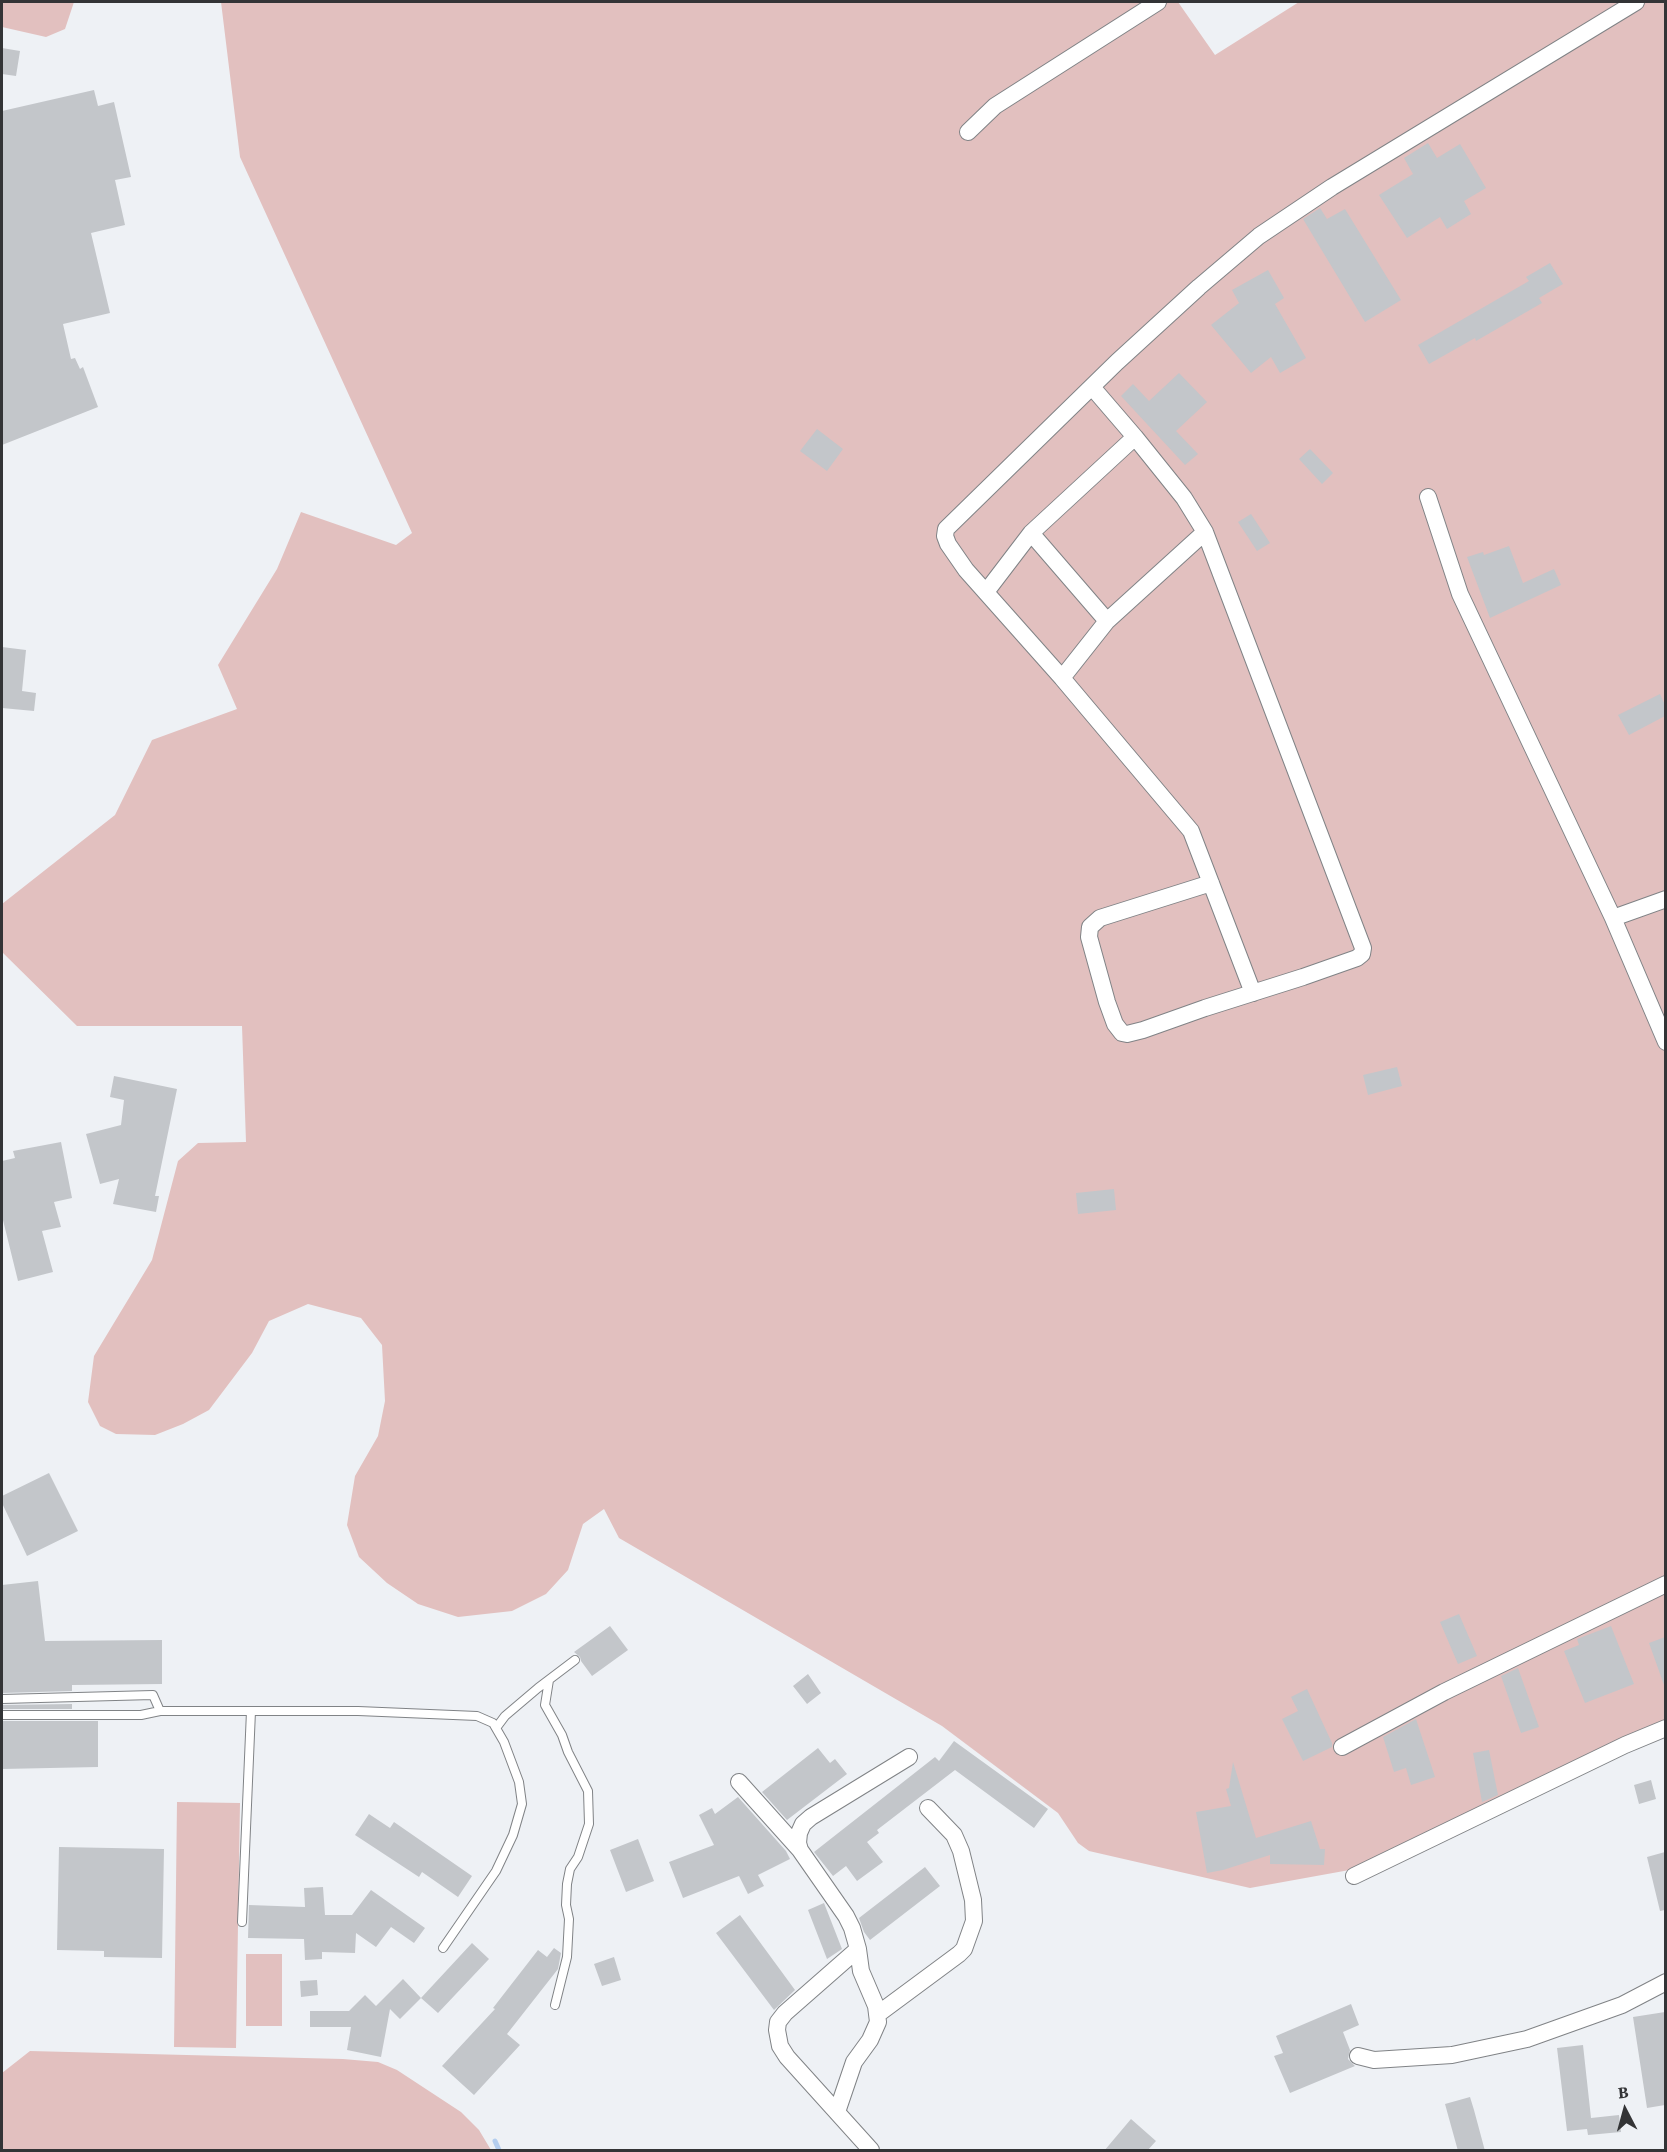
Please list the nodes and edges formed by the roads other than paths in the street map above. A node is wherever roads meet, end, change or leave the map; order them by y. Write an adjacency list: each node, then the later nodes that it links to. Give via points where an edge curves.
1 (1158, 2): 3 (street, via 995,106)
2 (1633, 2): 4 (street, via 1259,236)
3 (968, 132)
4 (1092, 387): 5 (street); 9 (street, via 946,529 948,544)
5 (1135, 436): 7 (street); 8 (street, via 1184,498)
6 (1428, 497): 14 (street, via 1460,594)
7 (1031, 532): 9 (street); 10 (street)
8 (1205, 532): 10 (street); 15 (street, via 1363,948 1357,958)
9 (986, 592): 11 (street)
10 (1107, 621): 11 (street)
11 (1062, 678): 12 (street, via 1191,831)
12 (1211, 883): 15 (street); 15 (street, via 1100,918 1090,927 1089,938 1115,1024 1127,1034)
13 (1665, 898): 14 (street)
14 (1614, 918): 16 (street)
15 (1252, 993)
16 (1665, 1042)
17 (1665, 1584): 26 (street, via 1444,1692)
18 (575, 1660): 19 (lane)
19 (549, 1680): 24 (lane); 36 (lane, via 545,1705 588,1791 589,1824 567,1884 567,1958)
20 (2, 1700): 21 (lane, via 153,1695)
21 (160, 1711): 22 (lane); 23 (lane, via 141,1715)
22 (251, 1712): 24 (lane, via 477,1716); 32 (lane)
23 (2, 1715)
24 (496, 1728): 33 (lane, via 519,1782 522,1804 496,1871)
25 (1665, 1728): 31 (street)
26 (1342, 1747)
27 (909, 1757): 30 (street, via 811,1817 799,1833)
28 (739, 1782): 30 (street)
29 (928, 1808): 37 (street, via 954,1835 961,1851 974,1921 959,1954)
30 (800, 1850): 34 (street, via 846,1916)
31 (1354, 1876)
32 (242, 1922)
33 (443, 1948)
34 (858, 1948): 37 (street, via 861,1971); 39 (street, via 778,2022 780,2046 787,2057)
35 (1665, 1982): 38 (street, via 1622,2005 1527,2039 1452,2055 1374,2060)
36 (555, 2005)
37 (878, 2014): 39 (street, via 870,2040 854,2062)
38 (1358, 2056)
39 (837, 2112): 40 (street)
40 (871, 2151)

